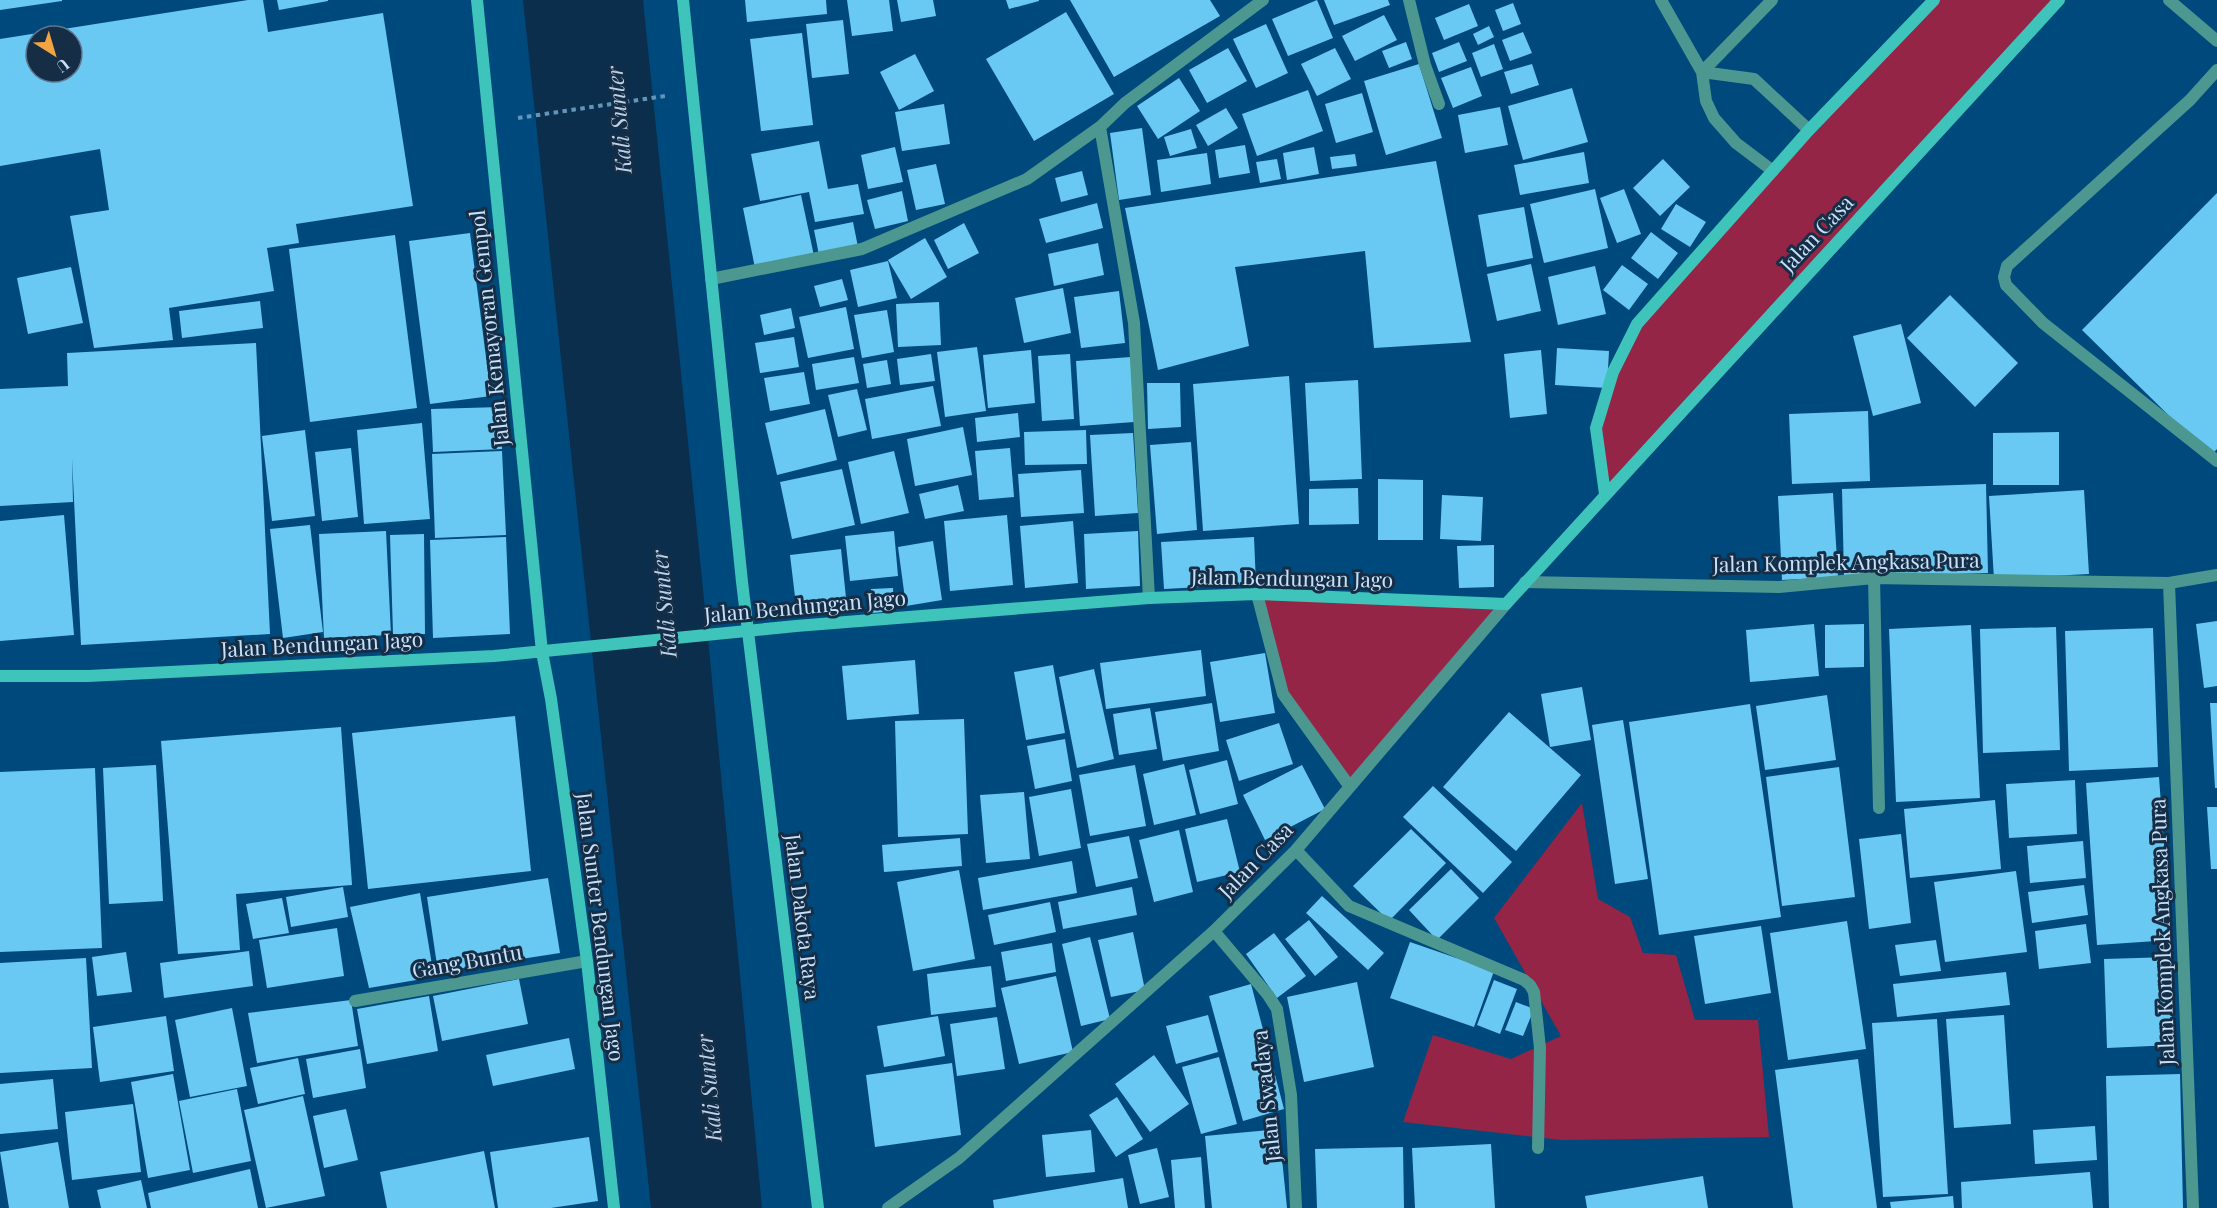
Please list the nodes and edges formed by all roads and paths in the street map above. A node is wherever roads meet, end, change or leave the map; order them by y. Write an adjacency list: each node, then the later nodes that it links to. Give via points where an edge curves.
1 (477, 0): 30 (street, Jalan Kemayoran Gempol)
2 (683, 0): 19 (street)
3 (1263, 0): 16 (street, via 1125,103)
4 (1409, 0): 14 (street)
5 (1661, 0): 12 (street)
6 (1772, 0): 12 (street)
7 (1934, 0): 17 (street)
8 (2059, 0): 21 (street, Jalan Casa)
9 (2169, 0): 10 (street)
10 (2217, 40)
11 (2217, 70): 20 (street, via 2190,100 2007,267 2004,277 2006,285 2043,323)
12 (1702, 72): 17 (street, via 1754,79); 18 (street, via 1706,101 1714,118 1736,143)
13 (665, 96): 15 (path)
14 (1439, 104)
15 (524, 117)
16 (1100, 127): 19 (street, via 1026,179 861,249); 27 (street, via 1134,323)
17 (1809, 130): 18 (street)
18 (1773, 171): 21 (street, via 1637,324 1613,372 1596,428)
19 (711, 279): 29 (street)
20 (2217, 461)
21 (1605, 494): 24 (street, Jalan Casa)
22 (2217, 575): 25 (street, Jalan Komplek Angkasa Pura)
23 (1874, 578): 24 (street, Jalan Komplek Angkasa Pura, via 1779,587); 25 (street, Jalan Komplek Angkasa Pura); 33 (street)
24 (1524, 582): 28 (street, Jalan Casa)
25 (2169, 583): 43 (street, Jalan Komplek Angkasa Pura)
26 (1257, 594): 27 (street, Jalan Bendungan Jago); 28 (street, Jalan Bendungan Jago); 32 (street, via 1283,694)
27 (1149, 598): 29 (street, Jalan Bendungan Jago)
28 (1506, 604): 32 (street, Jalan Casa)
29 (749, 631): 30 (street, Jalan Bendungan Jago); 40 (street, Jalan Dakota Raya)
30 (542, 652): 31 (street, Jalan Bendungan Jago, via 88,676); 36 (street, Jalan Sunter Bendungan Jago)
31 (0, 676)
32 (1350, 787): 34 (street, Jalan Casa)
33 (1879, 808)
34 (1296, 850): 35 (street, Jalan Casa); 38 (street, via 1349,906 1530,985 1540,1048)
35 (1214, 931): 41 (street, Jalan Casa, via 959,1158); 42 (street, Jalan Swadaya, via 1277,1009 1291,1095)
36 (587, 962): 37 (street, Gang Buntu); 39 (street, Jalan Sunter Bendungan Jago)
37 (355, 1001)
38 (1538, 1148)
39 (614, 1208)
40 (818, 1208)
41 (888, 1208)
42 (1296, 1208)
43 (2193, 1208)

